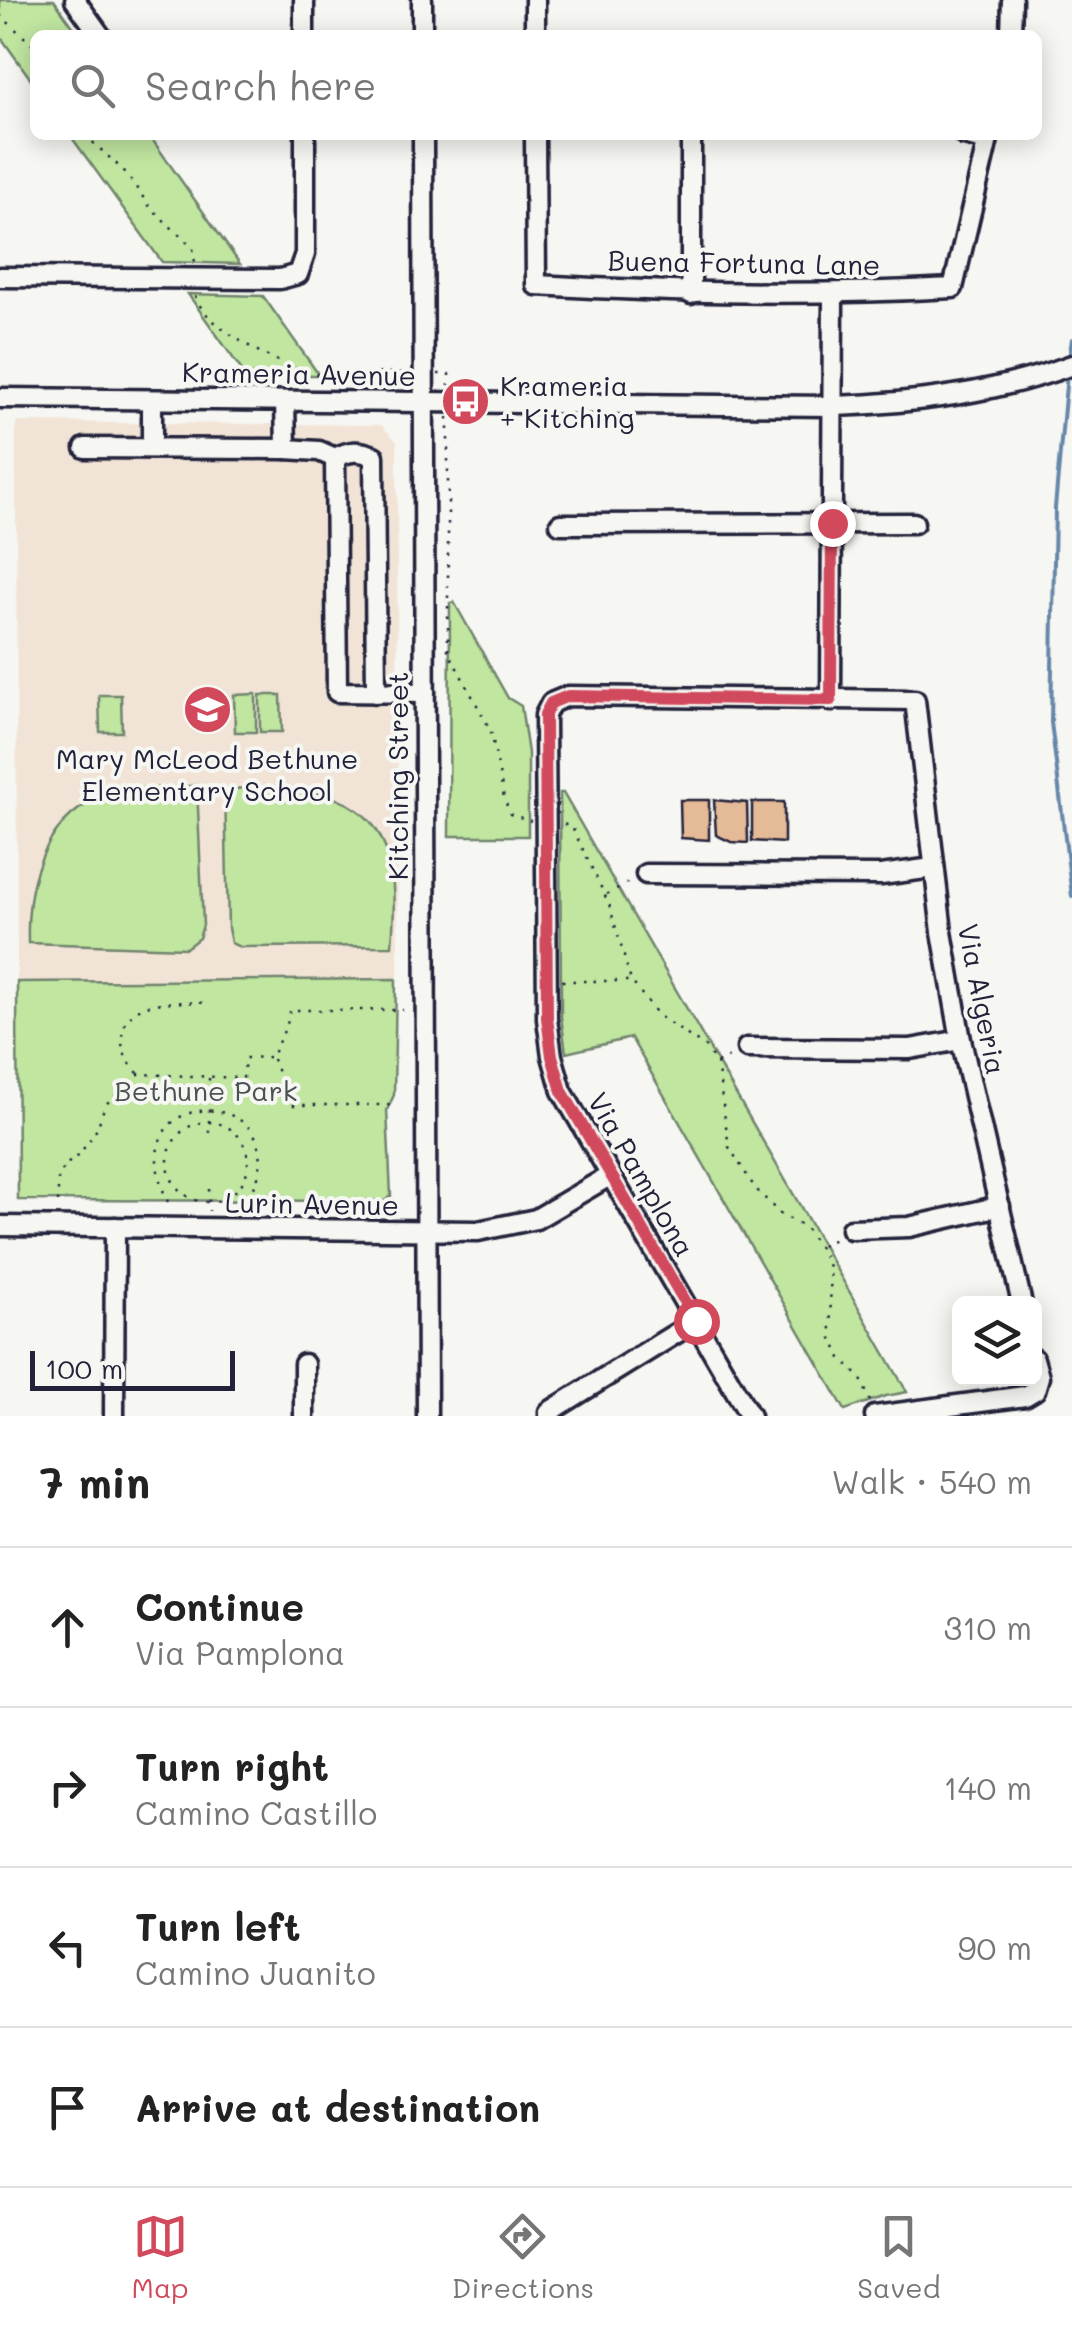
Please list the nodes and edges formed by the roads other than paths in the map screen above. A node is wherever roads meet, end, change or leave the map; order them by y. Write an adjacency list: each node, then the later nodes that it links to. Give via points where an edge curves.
1 (75, 0): 6 (street)
2 (304, 0): 7 (street)
3 (422, 0): 8 (street)
4 (535, 0): 9 (street)
5 (1012, 0): 10 (street)
6 (96, 30)
7 (304, 30)
8 (422, 30)
9 (535, 30)
10 (1011, 30)
11 (305, 140): 16 (street, via 305,254 298,274 280,280)
12 (423, 140): 23 (street, Kitching Street)
13 (535, 140): 17 (street, Buena Fortuna Lane, via 536,285)
14 (691, 140): 17 (street)
15 (988, 140): 18 (street, Buena Fortuna Lane, via 953,288)
16 (0, 277)
17 (691, 294): 18 (street, Buena Fortuna Lane)
18 (833, 295): 24 (street)
19 (1072, 365): 24 (street, Krameria Avenue, via 946,398)
20 (0, 398): 21 (street, Krameria Avenue)
21 (152, 400): 22 (street, Krameria Avenue); 26 (street)
22 (285, 401): 23 (street, Krameria Avenue); 27 (street)
23 (424, 402): 24 (street, Krameria Avenue); 33 (street, Kitching Street)
24 (834, 406): 30 (street)
25 (85, 448): 26 (street)
26 (152, 448): 27 (street)
27 (286, 449): 28 (street)
28 (336, 458): 32 (street, via 337,692); 32 (street, via 360,450 374,456)
29 (914, 522): 30 (street)
30 (832, 523): 31 (street); 34 (street)
31 (560, 524)
32 (376, 693): 33 (street)
33 (425, 693): 44 (street, Kitching Street)
34 (831, 700): 35 (street, Via Algeria, via 914,700); 39 (street, Via Pamplona, via 568,696 545,714 552,1056 562,1091)
35 (933, 868): 36 (street, via 881,875); 37 (street, Via Algeria)
36 (646, 874)
37 (961, 1040): 38 (street, via 910,1049); 40 (street, Via Algeria)
38 (748, 1048)
39 (611, 1175): 44 (street, Lurin Avenue, via 536,1219 478,1231); 46 (street, Via Pamplona)
40 (1000, 1206): 43 (street, via 909,1226); 45 (street, Via Algeria)
41 (0, 1226): 42 (street, Lurin Avenue)
42 (114, 1227): 44 (street, Lurin Avenue); 50 (street)
43 (850, 1230)
44 (426, 1232): 52 (street, Kitching Street)
45 (1020, 1296)
46 (696, 1321): 53 (street); 54 (street, Via Pamplona)
47 (304, 1364): 51 (street)
48 (1036, 1386): 49 (street, via 1024,1396)
49 (942, 1411): 55 (street)
50 (114, 1416)
51 (304, 1416)
52 (427, 1416)
53 (549, 1416)
54 (750, 1416)
55 (875, 1416)

